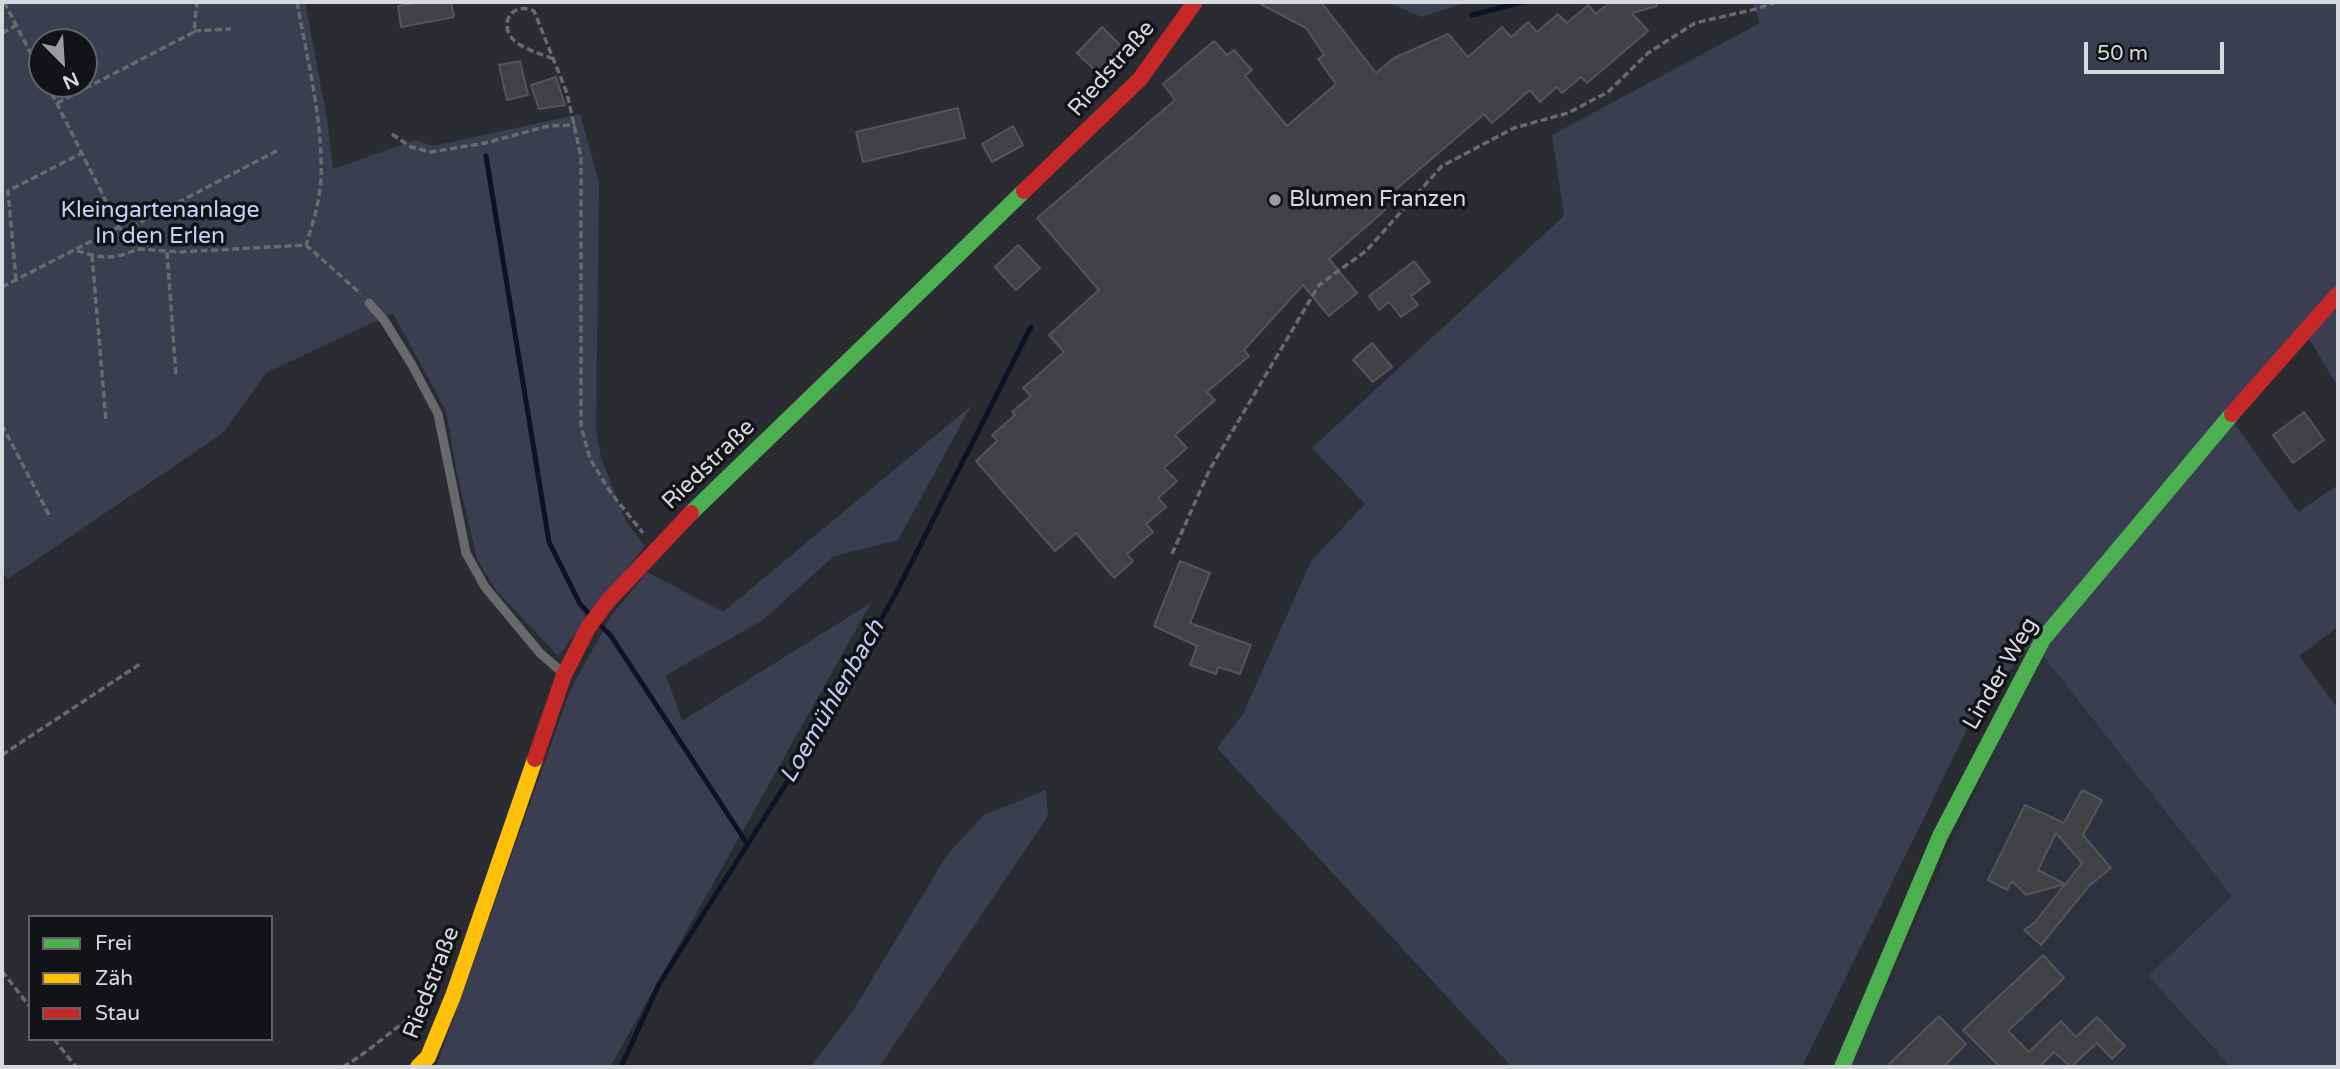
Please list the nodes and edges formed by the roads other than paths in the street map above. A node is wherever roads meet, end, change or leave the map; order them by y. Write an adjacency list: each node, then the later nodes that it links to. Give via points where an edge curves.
1 (1195, 2): 4 (street, Riedstraße, via 1140,79 1098,122 656,549 601,610)
2 (2338, 294): 6 (street, Linder Weg, via 2043,639 1940,836)
3 (369, 303): 4 (lane, via 412,365 438,414 466,552 485,587)
4 (564, 675): 5 (street, Riedstraße, via 447,1012 428,1057)
5 (418, 1067)
6 (1842, 1067)

